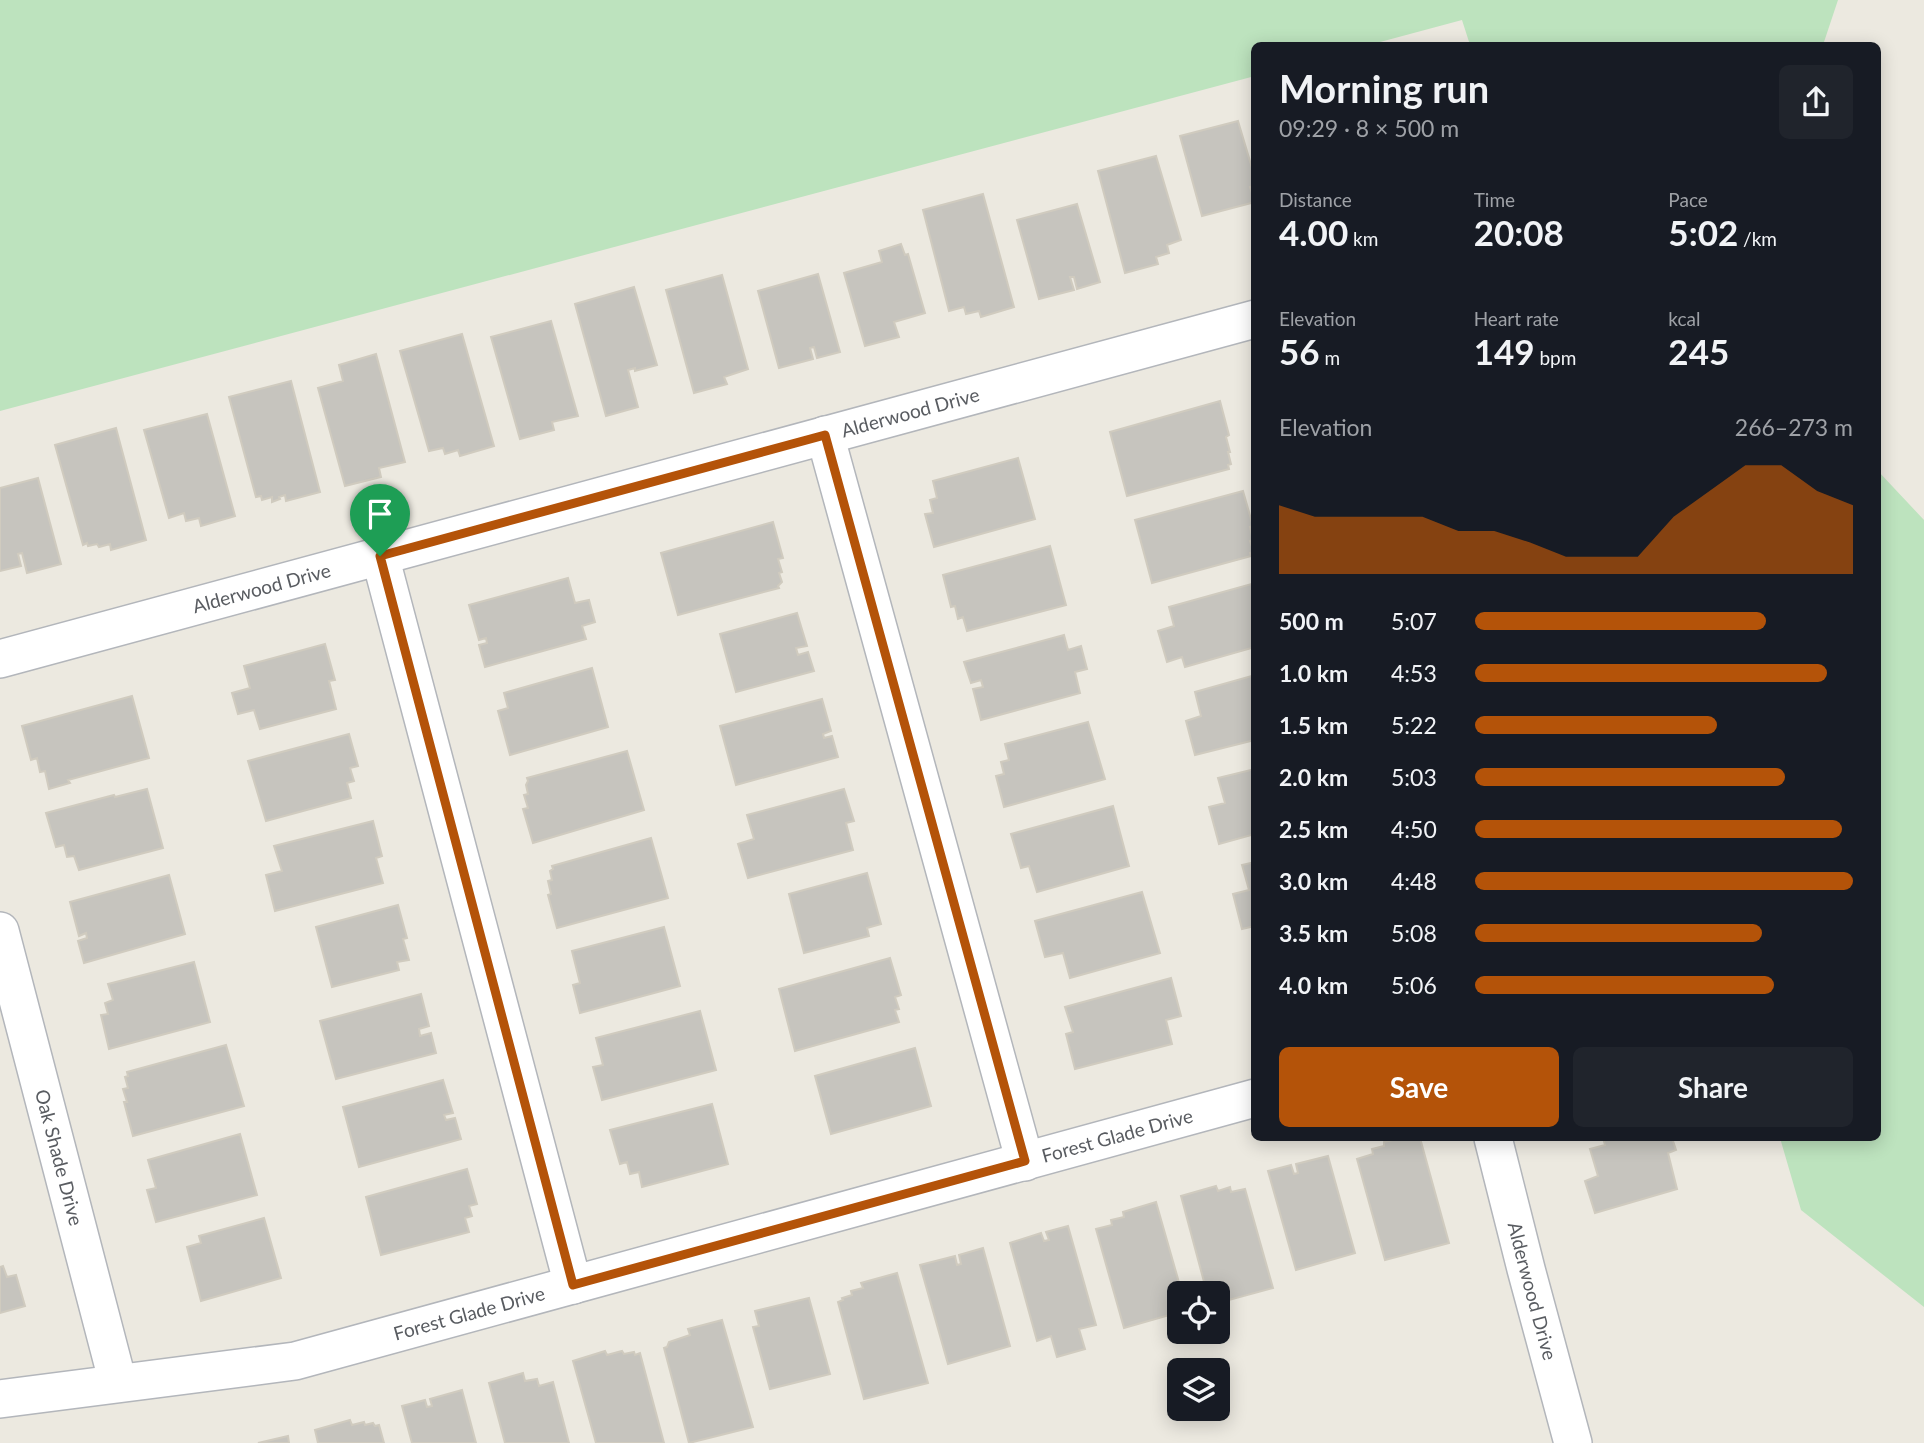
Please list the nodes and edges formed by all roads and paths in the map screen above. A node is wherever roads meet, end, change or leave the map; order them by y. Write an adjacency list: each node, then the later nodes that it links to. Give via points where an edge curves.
1 (1251, 320): 2 (street, Alderwood Drive)
2 (825, 435): 3 (street, Alderwood Drive); 8 (street)
3 (380, 556): 4 (street, Alderwood Drive); 9 (street)
4 (0, 659)
5 (0, 932): 10 (street, Oak Shade Drive)
6 (1251, 1099): 8 (street, Forest Glade Drive)
7 (1494, 1141): 12 (street, Alderwood Drive)
8 (1025, 1161): 9 (street, Forest Glade Drive)
9 (573, 1285): 10 (street, Forest Glade Drive, via 295,1361)
10 (118, 1383): 11 (street, Forest Glade Drive)
11 (0, 1399)
12 (1573, 1443)

